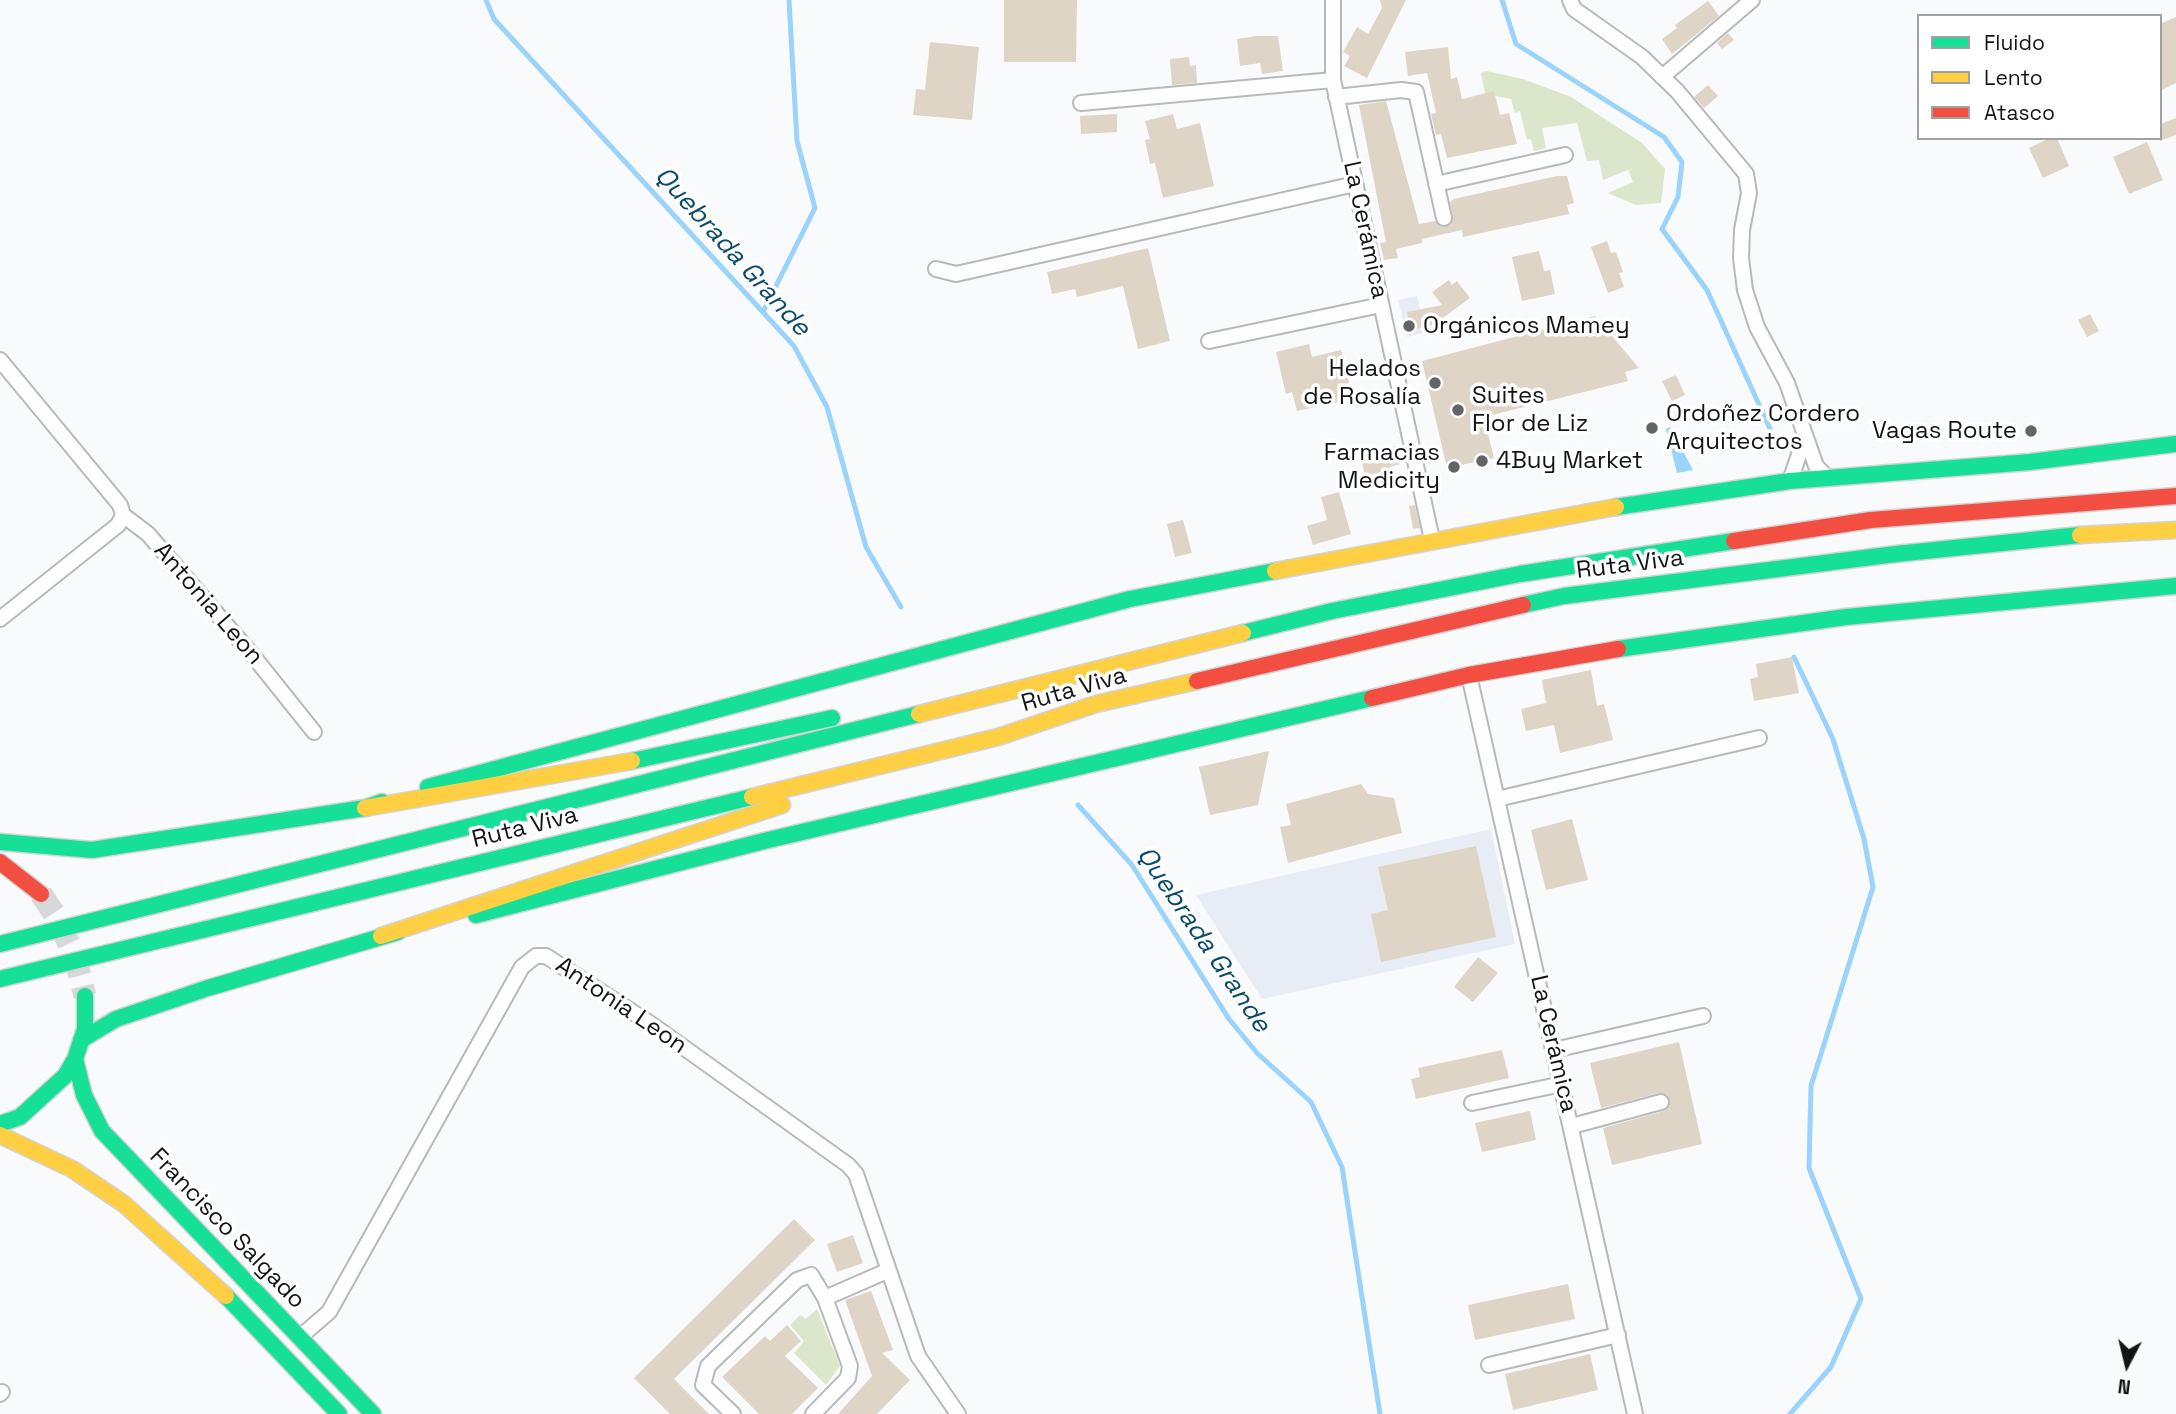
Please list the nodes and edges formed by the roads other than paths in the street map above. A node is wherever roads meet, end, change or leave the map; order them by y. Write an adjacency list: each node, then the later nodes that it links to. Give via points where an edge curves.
1 (1333, 0): 5 (street, La Cerámica)
2 (1570, 0): 4 (street, via 1574,9)
3 (1752, 0): 4 (street)
4 (1662, 77): 16 (street, via 1746,174 1749,193 1741,258 1745,290 1757,327 1787,383)
5 (1333, 80): 6 (street, La Cerámica); 7 (street)
6 (1336, 97): 9 (street, La Cerámica); 10 (street, via 1401,89 1416,92)
7 (1081, 103)
8 (1564, 156): 10 (street)
9 (1355, 184): 12 (street, via 956,274); 13 (street, La Cerámica)
10 (1436, 184): 11 (street)
11 (1444, 218)
12 (936, 269)
13 (1381, 305): 14 (street); 23 (street, La Cerámica)
14 (1209, 341)
15 (0, 360): 21 (street, Antonia Leon, via 120,505)
16 (1805, 437): 18 (street, via 1816,466); 19 (street)
17 (2176, 444): 18 (main road, via 2029,462)
18 (1827, 477): 19 (main road)
19 (1790, 481): 23 (main road, via 1669,497)
20 (2176, 496): 27 (main road, Ruta Viva, via 1871,520 1520,575 1332,611)
21 (123, 515): 25 (street, via 118,525); 28 (street, Antonia Leon, via 148,534)
22 (2176, 530): 29 (main road, Ruta Viva, via 1896,554 1564,596 1096,704)
23 (1432, 540): 32 (main road, via 1130,599 441,782)
24 (2176, 586): 26 (main road, via 1846,617 1610,650)
25 (0, 619)
26 (1469, 676): 31 (street, La Cerámica); 36 (main road)
27 (969, 702): 32 (main road, via 850,714 676,753); 37 (main road, Ruta Viva)
28 (314, 732)
29 (998, 737): 36 (main road); 38 (main road, Ruta Viva)
30 (1759, 738): 31 (street)
31 (1497, 799): 42 (street, La Cerámica)
32 (365, 808): 33 (main road, via 92,850)
33 (0, 842)
34 (0, 862): 35 (main road)
35 (41, 894)
36 (381, 936): 41 (main road, via 116,1019)
37 (0, 944)
38 (0, 979)
39 (85, 996): 41 (main road)
40 (1703, 1016): 42 (street)
41 (81, 1040): 43 (main road)
42 (1554, 1050): 44 (street, La Cerámica)
43 (75, 1059): 47 (main road, via 49,1093 20,1117); 53 (main road, Francisco Salgado, via 84,1095 102,1131)
44 (1562, 1084): 46 (street); 48 (street, La Cerámica)
45 (1661, 1101): 48 (street)
46 (1472, 1103)
47 (0, 1124)
48 (1572, 1126): 52 (street, La Cerámica)
49 (0, 1135): 55 (main road, Francisco Salgado, via 72,1169 124,1204 221,1290)
50 (887, 1271): 51 (street); 53 (street, Antonia Leon, via 856,1174 840,1157 566,967 536,956 522,967 329,1312); 59 (street, Antonia Leon, via 918,1356)
51 (825, 1298): 57 (street, via 811,1275 797,1280 708,1366 703,1385); 58 (street, via 850,1366 848,1378)
52 (1618, 1335): 54 (street); 60 (street, La Cerámica)
53 (300, 1337): 56 (main road, Francisco Salgado)
54 (1489, 1365)
55 (339, 1414)
56 (373, 1414)
57 (733, 1414)
58 (813, 1414)
59 (958, 1414)
60 (1635, 1414)

